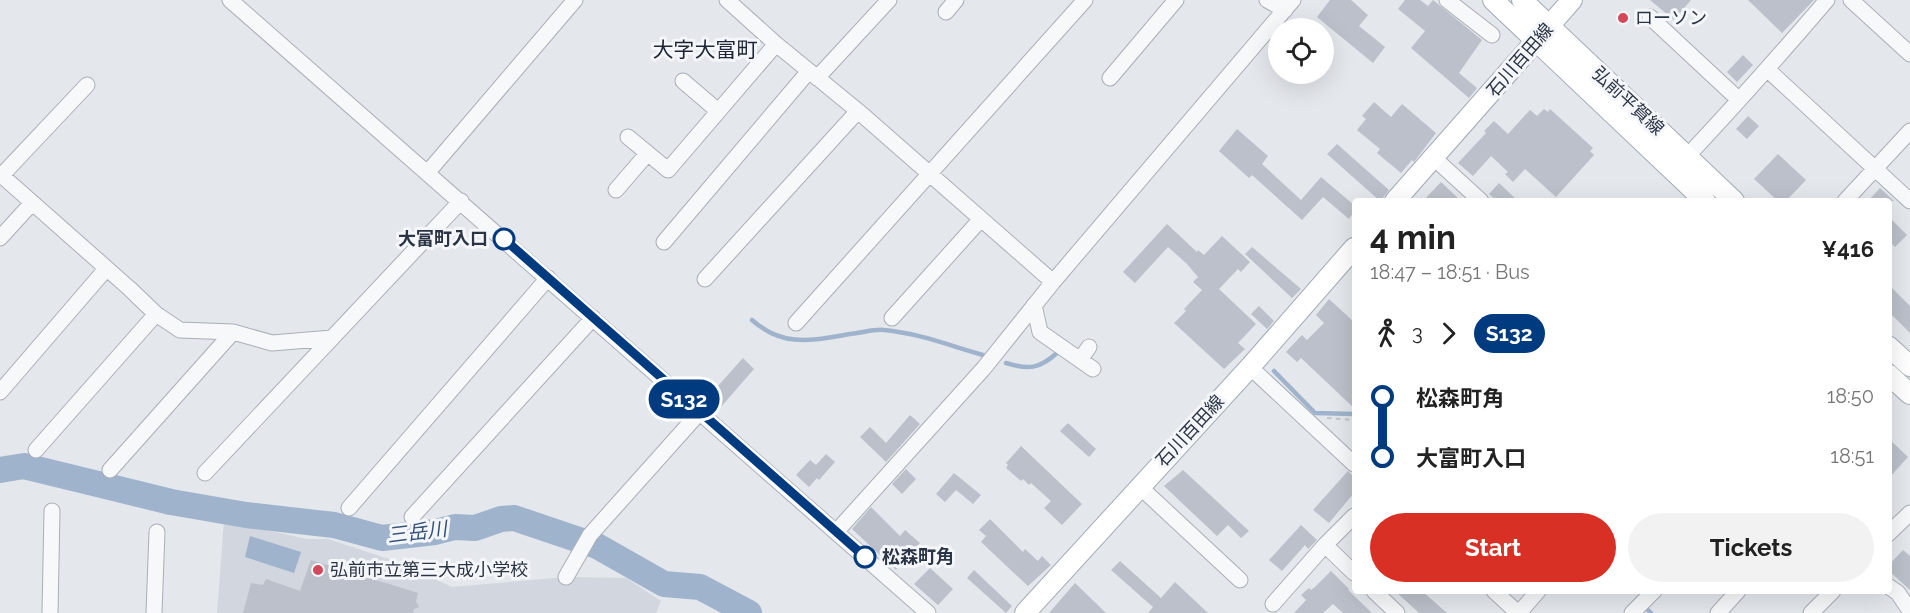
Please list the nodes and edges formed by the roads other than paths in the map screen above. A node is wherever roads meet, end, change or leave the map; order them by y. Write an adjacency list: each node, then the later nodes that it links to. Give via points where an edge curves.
1 (230, 0): 34 (street)
2 (575, 0): 34 (street)
3 (727, 0): 18 (street)
4 (889, 0): 21 (street)
5 (1085, 0): 35 (street)
6 (1176, 0): 22 (street)
7 (1267, 0): 14 (street)
8 (1447, 0): 17 (street)
9 (1493, 0): 16 (main road, 弘前平賀線)
10 (1522, 0): 16 (main road, 弘前平賀線)
11 (1572, 0): 16 (main road, 石川百田線)
12 (1827, 0): 20 (street)
13 (1851, 0): 19 (street)
14 (1289, 5): 53 (street)
15 (1650, 17): 25 (street)
16 (1543, 33): 31 (main road, 石川百田線); 32 (main road, 弘前平賀線)
17 (1492, 34)
18 (776, 44): 21 (street); 26 (street)
19 (1910, 54)
20 (1768, 70): 25 (street); 33 (street)
21 (813, 75): 27 (street); 48 (street)
22 (1110, 78)
23 (683, 81): 26 (street)
24 (87, 85): 36 (street)
25 (1738, 99): 32 (street)
26 (718, 111): 30 (street, via 668,170)
27 (858, 111): 35 (street); 52 (street)
28 (1910, 131): 33 (street)
29 (628, 137): 30 (street)
30 (647, 153): 37 (street)
31 (1434, 158): 38 (main road, 石川百田線); 39 (street)
32 (1681, 163): 40 (main road, 弘前平賀線); 41 (main road, 弘前平賀線)
33 (1874, 169): 42 (street); 44 (street)
34 (428, 172): 43 (street)
35 (929, 173): 46 (street); 58 (street)
36 (1, 174): 45 (street)
37 (616, 190)
38 (1398, 198)
39 (1478, 198)
40 (1703, 198)
41 (1730, 198)
42 (1848, 198)
43 (461, 201): 51 (street); 60 (street)
44 (1910, 201)
45 (32, 203): 47 (street); 50 (street)
46 (981, 219): 53 (street); 57 (street)
47 (0, 238)
48 (664, 242)
49 (1352, 250): 64 (main road, 石川百田線)
50 (106, 269): 55 (street); 66 (street)
51 (548, 278): 56 (street); 74 (street)
52 (705, 279)
53 (1053, 282): 54 (street)
54 (1034, 305): 61 (street, via 1040,332 1087,365); 81 (street, via 984,368)
55 (156, 314): 59 (street, via 180,330); 69 (street)
56 (593, 318): 68 (street); 77 (street)
57 (892, 318)
58 (796, 323)
59 (233, 332): 60 (street, via 272,343); 71 (street)
60 (332, 338): 72 (street)
61 (1089, 347)
62 (1892, 350): 63 (main road)
63 (1910, 366)
64 (1250, 367): 70 (street); 73 (main road, 石川百田線)
65 (1892, 378): 67 (main road)
66 (0, 392)
67 (1910, 394)
68 (699, 412): 81 (street); 84 (street, via 586,542)
69 (36, 450)
70 (1351, 454)
71 (110, 470)
72 (206, 473)
73 (1139, 486): 85 (street); 98 (main road, 石川百田線)
74 (350, 508)
75 (52, 511): 95 (street)
76 (1910, 513): 79 (street)
77 (412, 517)
78 (1352, 518): 82 (street)
79 (1892, 530)
80 (158, 532): 96 (street)
81 (836, 532): 97 (street)
82 (1325, 545): 83 (street); 93 (street)
83 (1352, 571)
84 (566, 577)
85 (1240, 580)
86 (1892, 589): 94 (street)
87 (1377, 594): 99 (street)
88 (1497, 594): 100 (street)
89 (1535, 594): 100 (street)
90 (1651, 594): 101 (street)
91 (1735, 594): 102 (street)
92 (1830, 594): 103 (street)
93 (1273, 604)
94 (1910, 611)
95 (50, 613)
96 (153, 613)
97 (928, 613)
98 (1024, 613)
99 (1396, 613)
100 (1519, 613)
101 (1632, 613)
102 (1718, 613)
103 (1811, 613)

